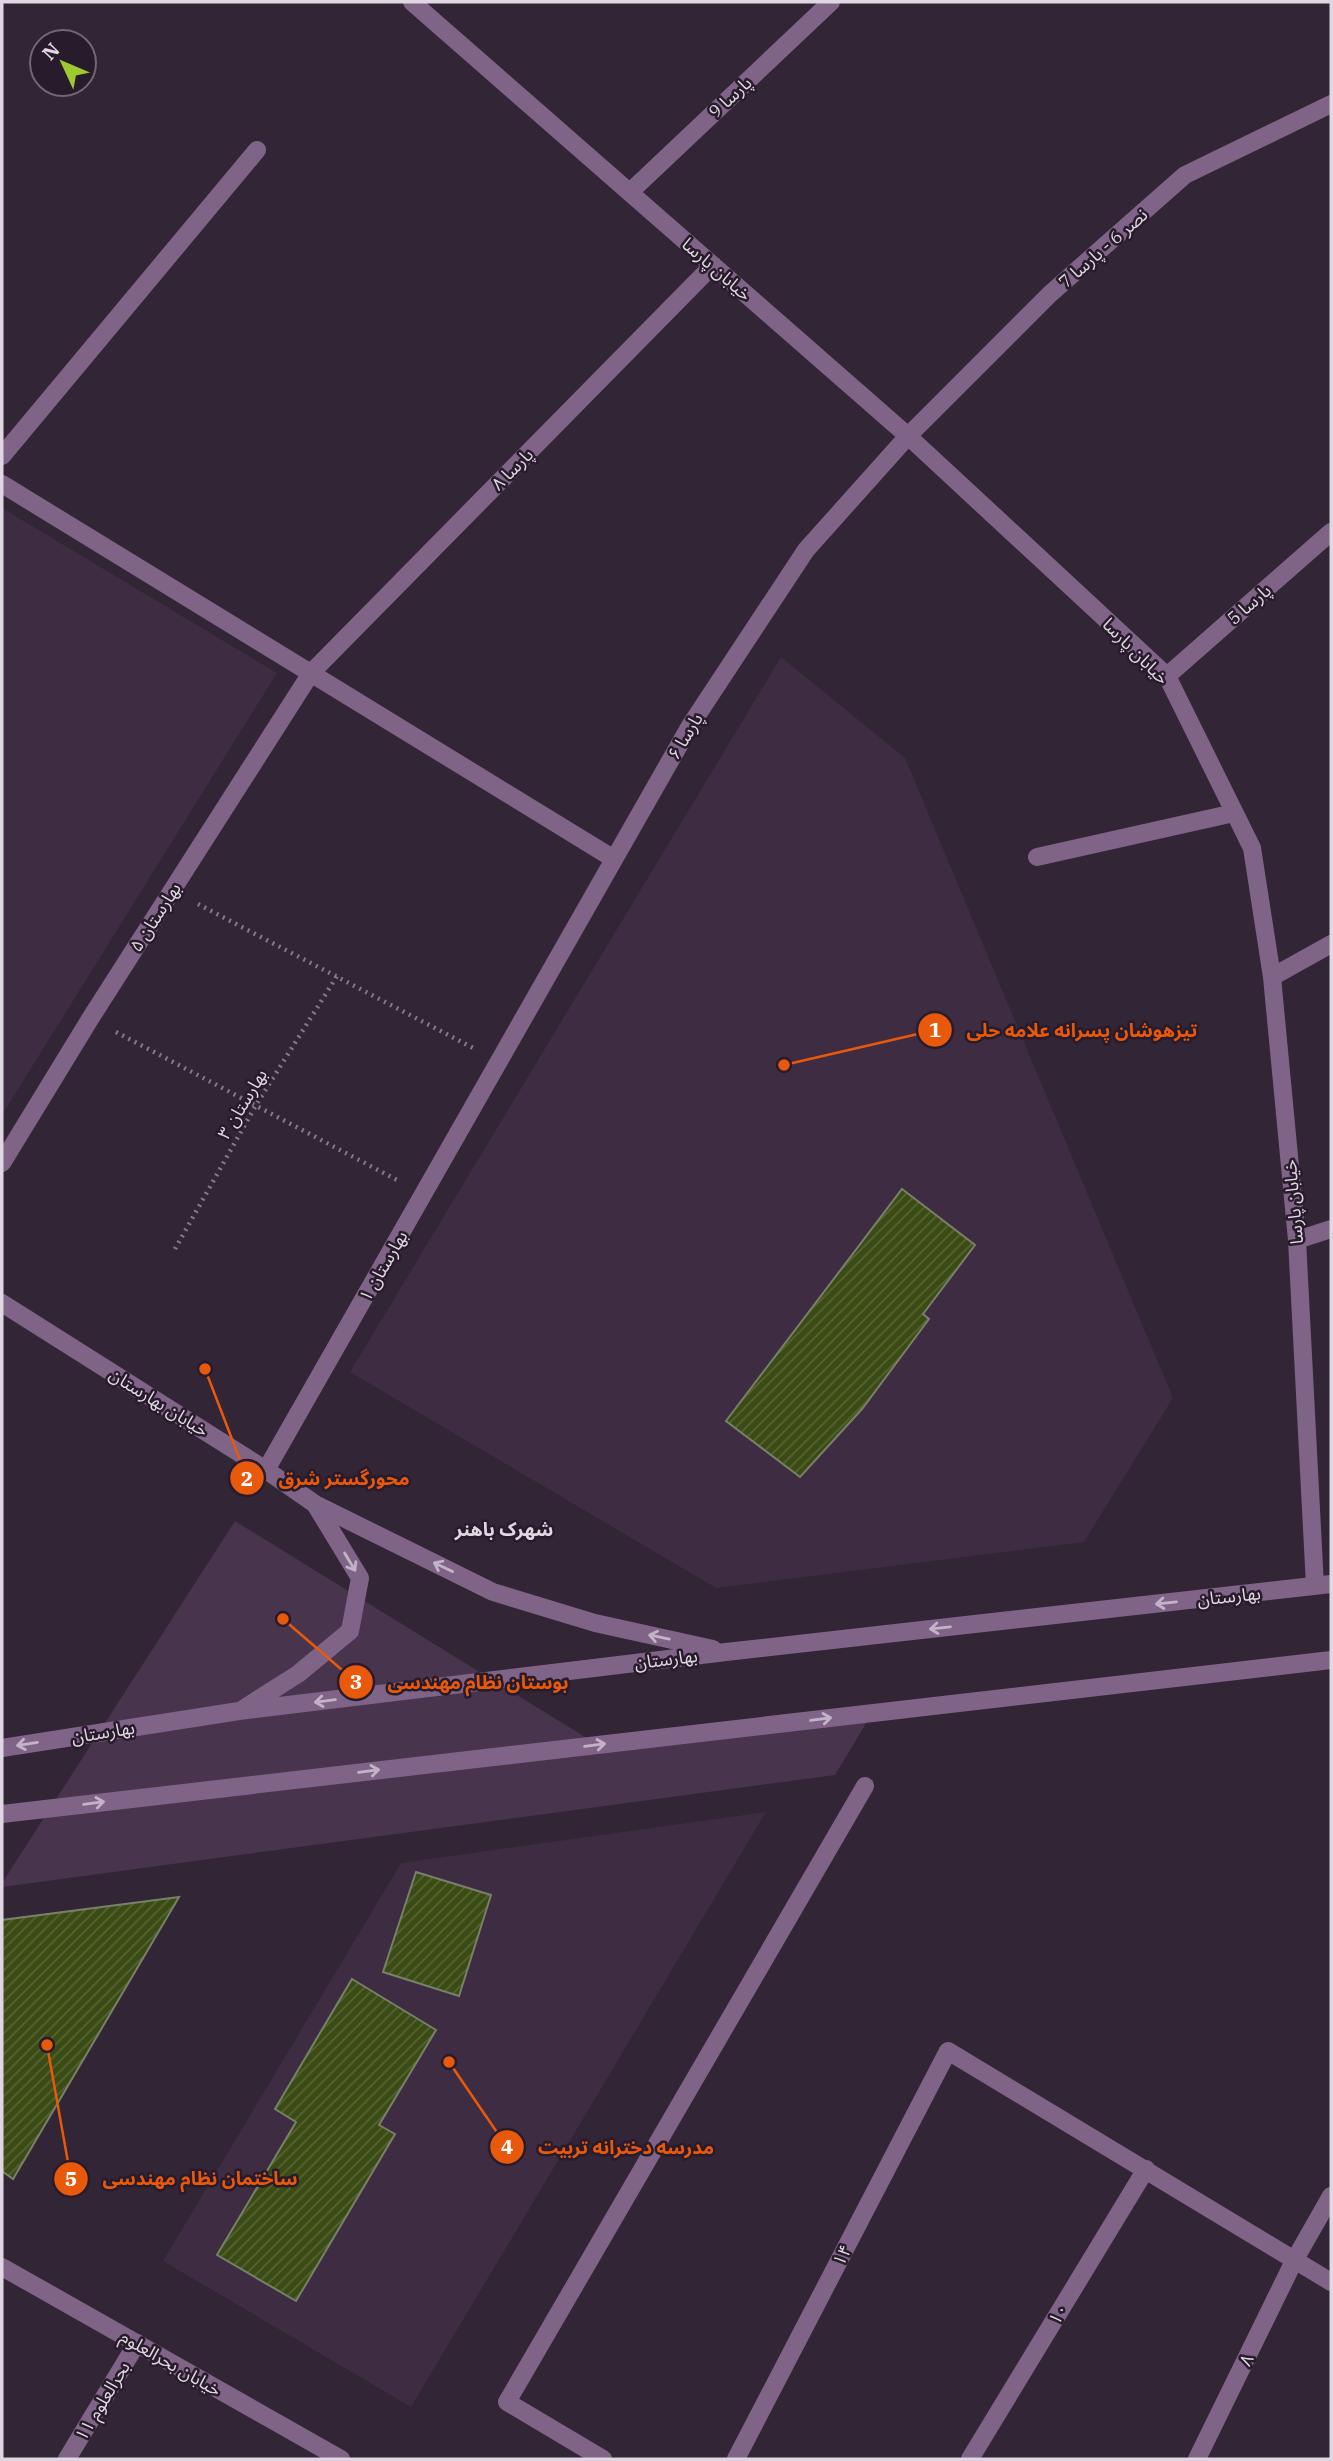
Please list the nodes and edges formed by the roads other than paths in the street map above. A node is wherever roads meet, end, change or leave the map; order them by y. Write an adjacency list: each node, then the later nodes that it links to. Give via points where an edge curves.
1 (412, 2): 5 (street, خیابان پارسا)
2 (831, 2): 5 (street, پارسا 9)
3 (1331, 104): 7 (street, نصر 6 - پارسا 7, via 1185,175 1050,294)
4 (257, 150): 8 (street)
5 (630, 192): 6 (street, خیابان پارسا)
6 (713, 265): 7 (street, خیابان پارسا); 11 (street, ۸ پارسا)
7 (908, 436): 12 (street, خیابان پارسا); 15 (street, پارسا ۶, via 806,550 690,726)
8 (2, 456)
9 (2, 484): 11 (street)
10 (1331, 532): 12 (street, پارسا 5)
11 (311, 673): 15 (street); 19 (street, بهارستان ۵)
12 (1167, 676): 13 (street, خیابان پارسا)
13 (1234, 813): 14 (street); 17 (street, خیابان پارسا, via 1252,848)
14 (1037, 857)
15 (614, 859): 18 (street, پارسا ۶)
16 (1331, 944): 17 (street)
17 (1272, 977): 21 (street, خیابان پارسا)
18 (498, 1061): 23 (street, بهارستان ۱)
19 (2, 1163)
20 (1331, 1229): 21 (street)
21 (1297, 1240): 25 (street, خیابان پارسا)
22 (2, 1303): 23 (street, خیابان بهارستان)
23 (266, 1469): 24 (street, خیابان بهارستان)
24 (315, 1504): 26 (street, one-way to 24, via 595,1623 493,1592); 28 (street, one-way to 28, via 360,1578 350,1630 298,1674)
25 (1323, 1585): 26 (street, بهارستان, one-way to 26)
26 (726, 1652): 28 (street, بهارستان, one-way to 28)
27 (1331, 1660): 31 (street, one-way to 27)
28 (239, 1711): 29 (street, بهارستان, one-way to 29)
29 (2, 1748)
30 (865, 1786): 40 (street, via 508,2402)
31 (4, 1812)
32 (1146, 2169): 34 (street); 41 (street, ۱۴, via 948,2051); 42 (street, ۱۰)
33 (1331, 2196): 34 (street, ۸)
34 (1294, 2261): 36 (street); 43 (street, ۸)
35 (2, 2267): 37 (street, خیابان بحرالعلوم)
36 (1331, 2282)
37 (137, 2343): 38 (street, خیابان بحرالعلوم); 39 (street, بحرالعلوم ۱۱)
38 (332, 2457)
39 (67, 2459)
40 (603, 2459)
41 (736, 2459)
42 (970, 2459)
43 (1197, 2459)

